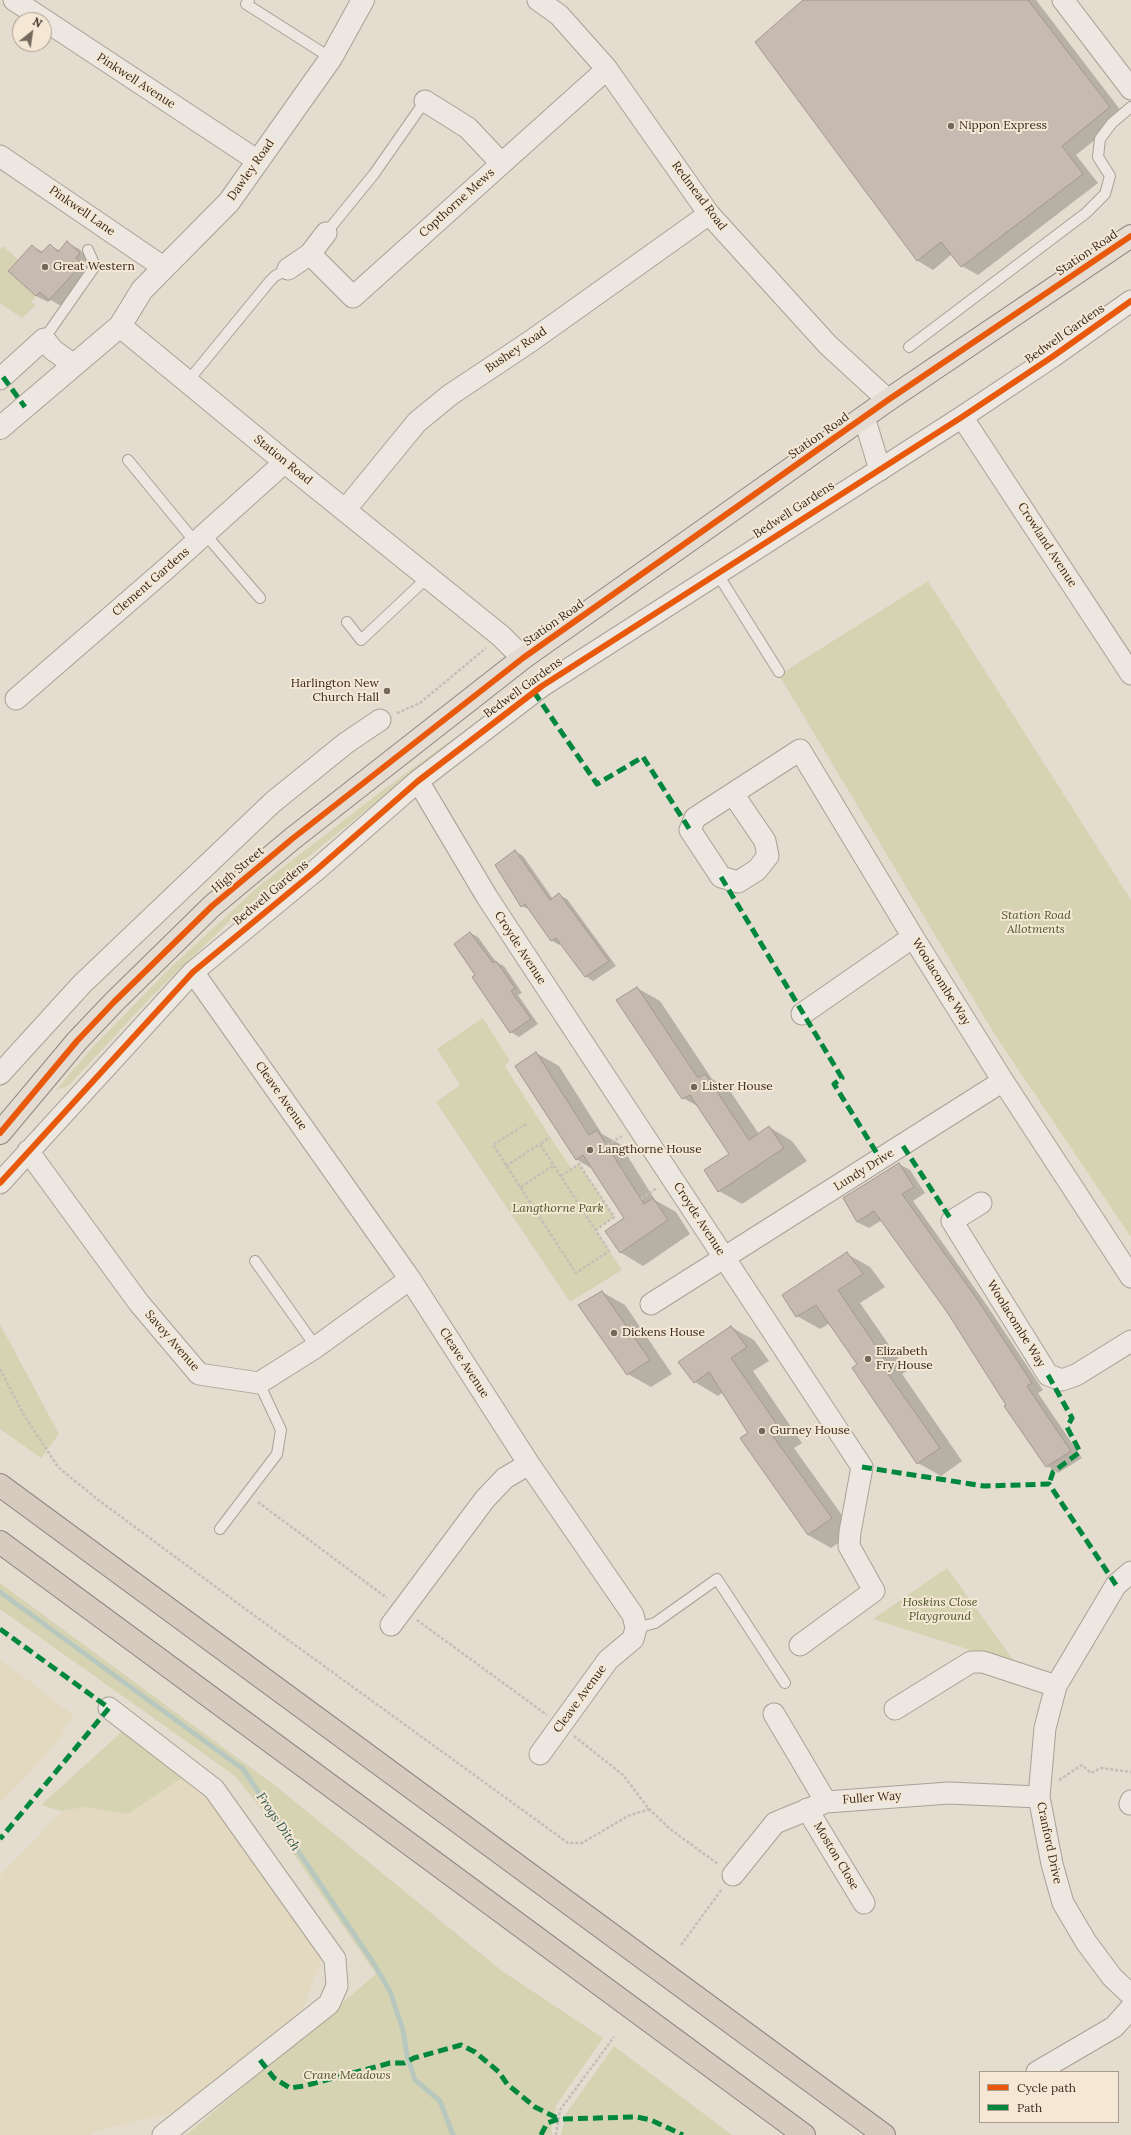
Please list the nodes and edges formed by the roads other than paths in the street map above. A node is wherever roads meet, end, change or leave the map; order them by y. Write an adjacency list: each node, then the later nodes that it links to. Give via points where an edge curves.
1 (14, 0): 12 (street, Pinkwell Avenue)
2 (248, 0): 6 (lane, via 246,4)
3 (363, 0): 6 (street, Dawley Road)
4 (538, 0): 7 (street, Redmead Road, via 559,15)
5 (1063, 0): 8 (street)
6 (331, 58): 12 (street, Dawley Road)
7 (607, 70): 13 (street, Copthorne Mews); 14 (street, Redmead Road)
8 (1131, 89)
9 (425, 101): 13 (street, via 468,128); 15 (lane, via 374,174)
10 (1131, 107): 24 (lane, via 1112,123 1100,139 1098,157 1110,176 1105,194 1086,213)
11 (0, 156): 19 (street, Pinkwell Lane)
12 (258, 161): 19 (street, Dawley Road, via 229,202)
13 (501, 163): 18 (street, Copthorne Mews, via 353,297)
14 (709, 214): 28 (street, Redmead Road, via 828,345); 35 (street, Bushey Road, via 450,396 417,422)
15 (326, 233): 18 (street)
16 (1131, 236): 28 (main road, Station Road)
17 (88, 250): 23 (lane, via 94,266)
18 (310, 254): 20 (street)
19 (163, 267): 22 (street, Dawley Road, via 142,290)
20 (288, 269): 27 (lane, via 270,281)
21 (1131, 301): 29 (street, Bedwell Gardens)
22 (120, 326): 25 (street, Dawley Road); 27 (street, Station Road)
23 (44, 339): 25 (street); 26 (street)
24 (909, 347)
25 (74, 365): 31 (street, Dawley Road)
26 (0, 379)
27 (188, 381): 33 (street, Station Road)
28 (888, 400): 30 (main road, Station Road)
29 (962, 417): 34 (street, Bedwell Gardens); 43 (street, Crowland Avenue)
30 (864, 418): 34 (street); 41 (main road, Station Road)
31 (0, 428)
32 (128, 460): 36 (lane)
33 (285, 462): 35 (street, Station Road); 36 (street, Clement Gardens)
34 (880, 470): 37 (street, Bedwell Gardens)
35 (345, 510): 38 (street, Station Road)
36 (201, 538): 39 (lane); 44 (street, Clement Gardens)
37 (718, 573): 42 (lane); 46 (street, Bedwell Gardens, via 542,686)
38 (428, 577): 40 (lane, via 361,640); 41 (street, Station Road, via 501,636)
39 (260, 598)
40 (347, 622)
41 (523, 658): 53 (main road, High Street, via 292,838 212,906 114,1002 43,1080)
42 (779, 672)
43 (1131, 674)
44 (16, 700)
45 (380, 720): 51 (street, via 346,743 274,802 82,984)
46 (418, 781): 49 (street, Bedwell Gardens, via 314,872); 57 (street, Croyde Avenue, via 487,897)
47 (733, 794): 48 (street, Woolacombe Way, via 800,750)
48 (913, 937): 50 (street); 52 (street, Woolacombe Way)
49 (193, 972): 54 (street, Bedwell Gardens); 60 (street, Cleave Avenue)
50 (802, 1014)
51 (0, 1074)
52 (1003, 1081): 57 (street, Lundy Drive); 59 (street, Woolacombe Way)
53 (0, 1133)
54 (28, 1151): 55 (street, Bedwell Gardens); 64 (street, Savoy Avenue, via 139,1303 199,1374)
55 (0, 1183)
56 (981, 1203): 62 (street, Woolacombe Way, via 952,1221 1048,1375 1062,1380 1076,1375)
57 (724, 1258): 61 (street, Lundy Drive); 72 (street, Croyde Avenue, via 862,1467 849,1546 874,1590)
58 (255, 1261): 63 (lane)
59 (1131, 1277)
60 (410, 1278): 63 (street); 65 (street, Cleave Avenue)
61 (651, 1304)
62 (1131, 1341)
63 (316, 1347): 64 (street)
64 (259, 1383): 67 (lane, via 281,1430 277,1454)
65 (529, 1464): 70 (street, via 505,1478 485,1499); 71 (street, Cleave Avenue, via 633,1615)
66 (0, 1485): 89 (highway)
67 (220, 1529)
68 (0, 1542): 88 (highway)
69 (1131, 1572): 74 (street, Cranford Drive, via 1116,1585)
70 (397, 1618)
71 (636, 1628): 73 (lane, via 655,1623 717,1579); 78 (street, Cleave Avenue, via 633,1639 608,1660)
72 (800, 1645)
73 (785, 1683)
74 (1056, 1686): 76 (street, via 983,1662 970,1662); 79 (street, Cranford Drive, via 1045,1728)
75 (109, 1708): 87 (street, via 214,1789 335,1959 337,1986 329,2004)
76 (895, 1709)
77 (774, 1714): 80 (street)
78 (540, 1754)
79 (1040, 1793): 80 (street, Fuller Way, via 949,1793); 84 (street, Cranford Drive, via 1052,1864 1063,1903 1086,1942 1112,1977)
80 (826, 1802): 81 (street, Fuller Way)
81 (807, 1810): 82 (street, Fuller Way, via 775,1823); 83 (street, Moston Close)
82 (733, 1875)
83 (864, 1903)
84 (1131, 1995)
85 (1131, 2008): 86 (street, via 1114,2027)
86 (1038, 2071)
87 (163, 2135)
88 (804, 2135)
89 (884, 2135)

